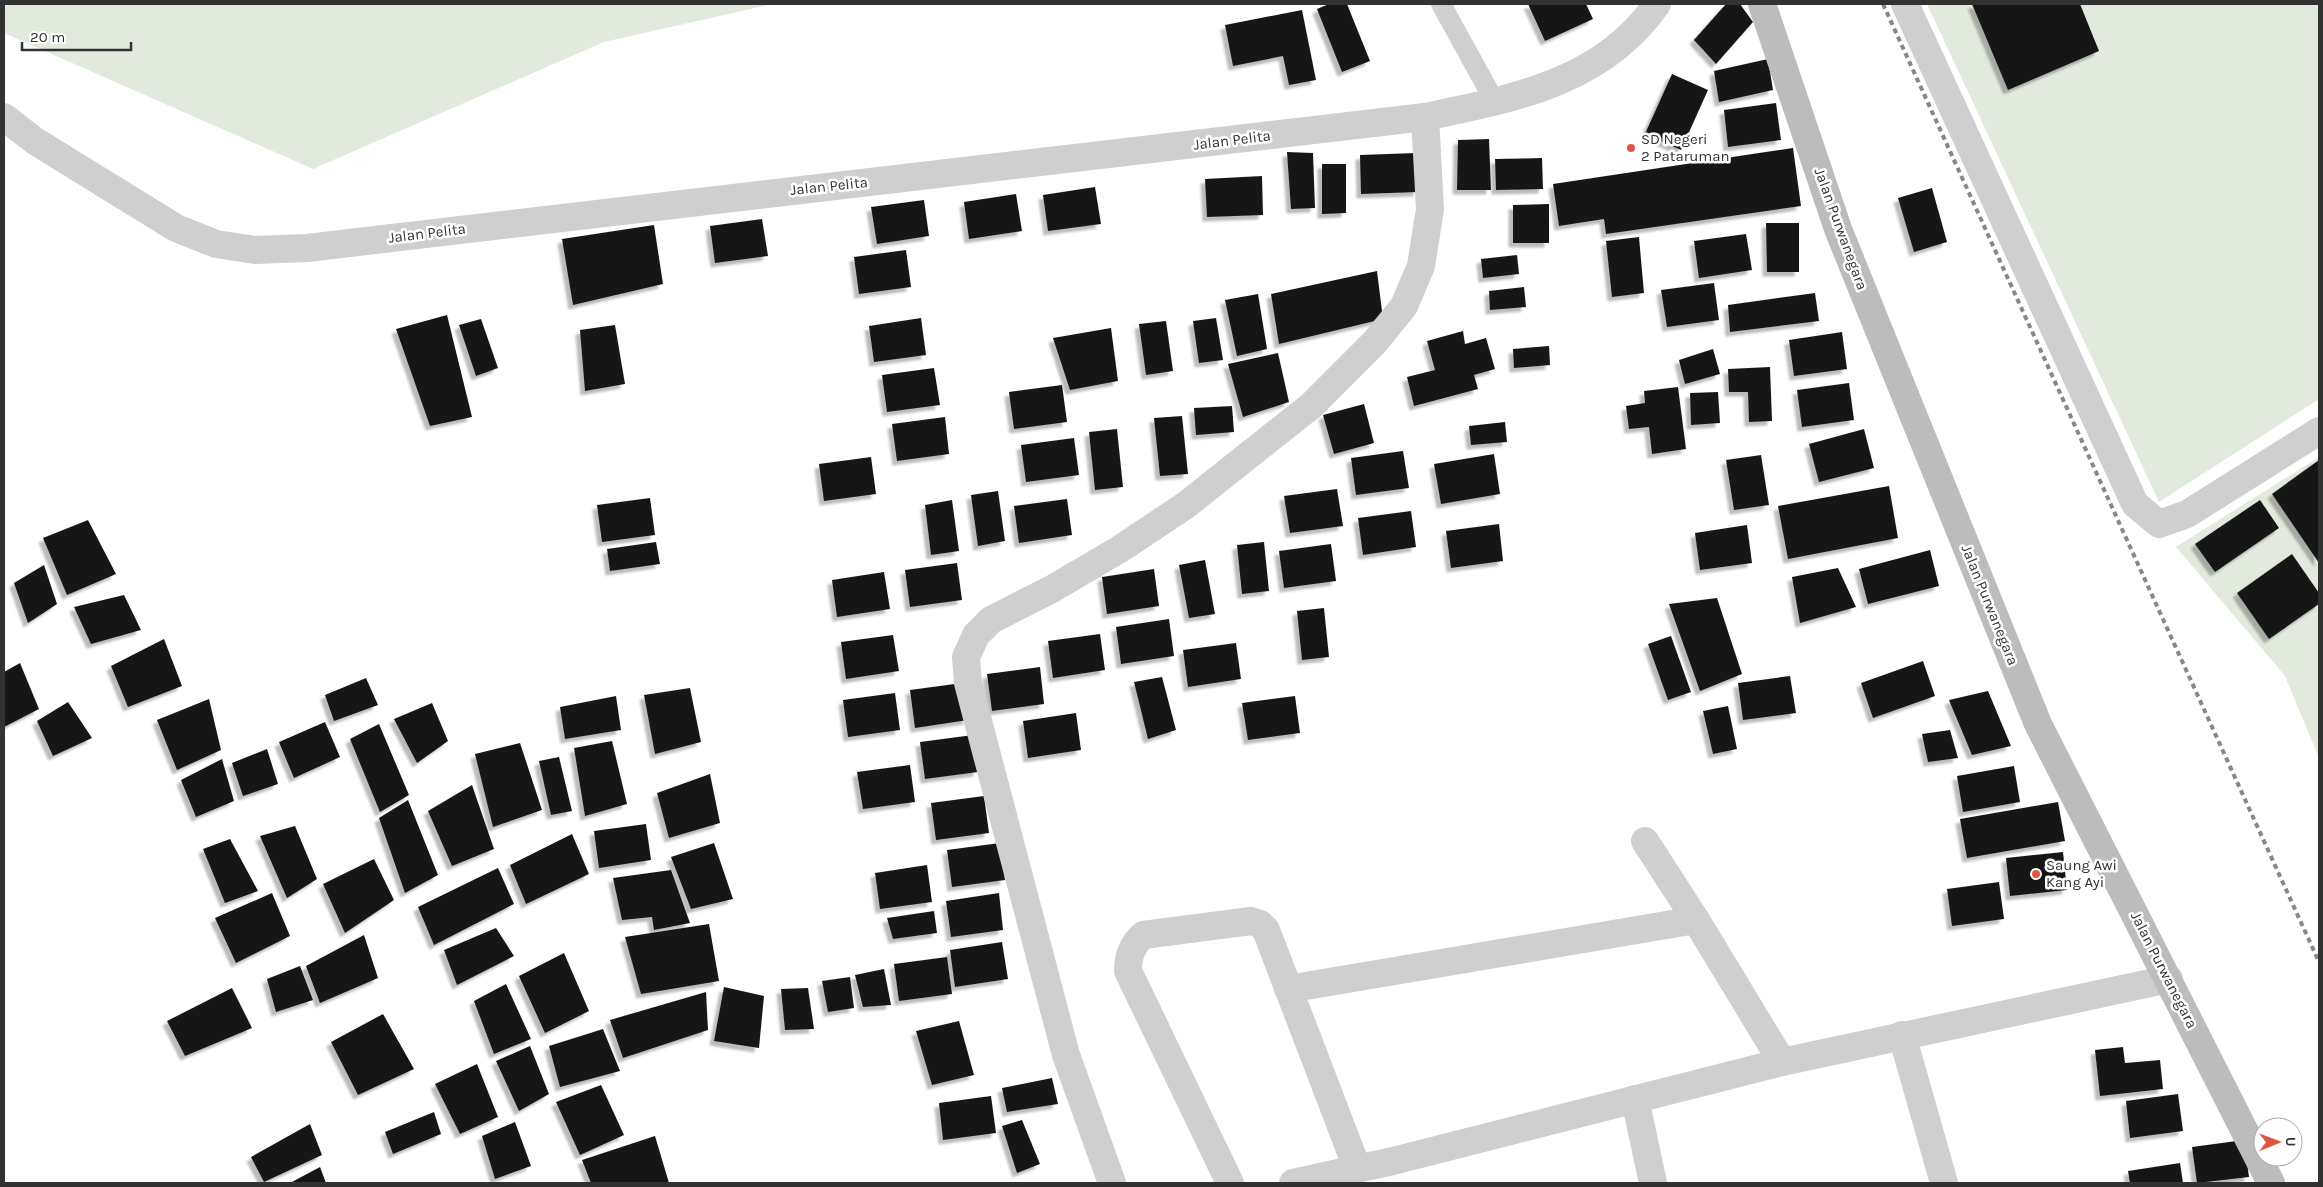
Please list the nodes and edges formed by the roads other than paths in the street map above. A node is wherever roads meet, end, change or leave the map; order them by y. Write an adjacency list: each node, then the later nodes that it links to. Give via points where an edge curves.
1 (1442, 4): 5 (lane)
2 (1657, 4): 5 (street, Jalan Pelita, via 1622,44 1588,68 1556,83)
3 (1762, 4): 11 (street, Jalan Purwanegara, via 1838,229 2038,724)
4 (1905, 4): 8 (street, via 2135,504 2159,524 2187,514)
5 (1495, 102): 7 (street, Jalan Pelita)
6 (4, 117): 7 (street, Jalan Pelita, via 35,141 176,228 216,244 255,250 307,248)
7 (1426, 117): 18 (street, via 1430,209 1422,266 1404,306 1375,342 1312,406 1186,505 1112,554 991,620 976,635 966,657 968,683 1066,1055)
8 (2319, 431)
9 (1644, 841): 10 (street)
10 (1696, 920): 12 (street); 14 (street)
11 (2169, 979): 13 (street); 23 (street, Jalan Purwanegara)
12 (1288, 989): 16 (street); 19 (street, via 1266,930 1251,921 1143,935 1134,944 1128,960 1128,971)
13 (1902, 1035): 14 (street); 22 (street)
14 (1782, 1062): 15 (street)
15 (1635, 1099): 17 (street); 21 (street)
16 (1357, 1168): 17 (street); 20 (street)
17 (1397, 1172)
18 (1112, 1183)
19 (1230, 1183)
20 (1293, 1183)
21 (1653, 1183)
22 (1944, 1183)
23 (2271, 1183)

